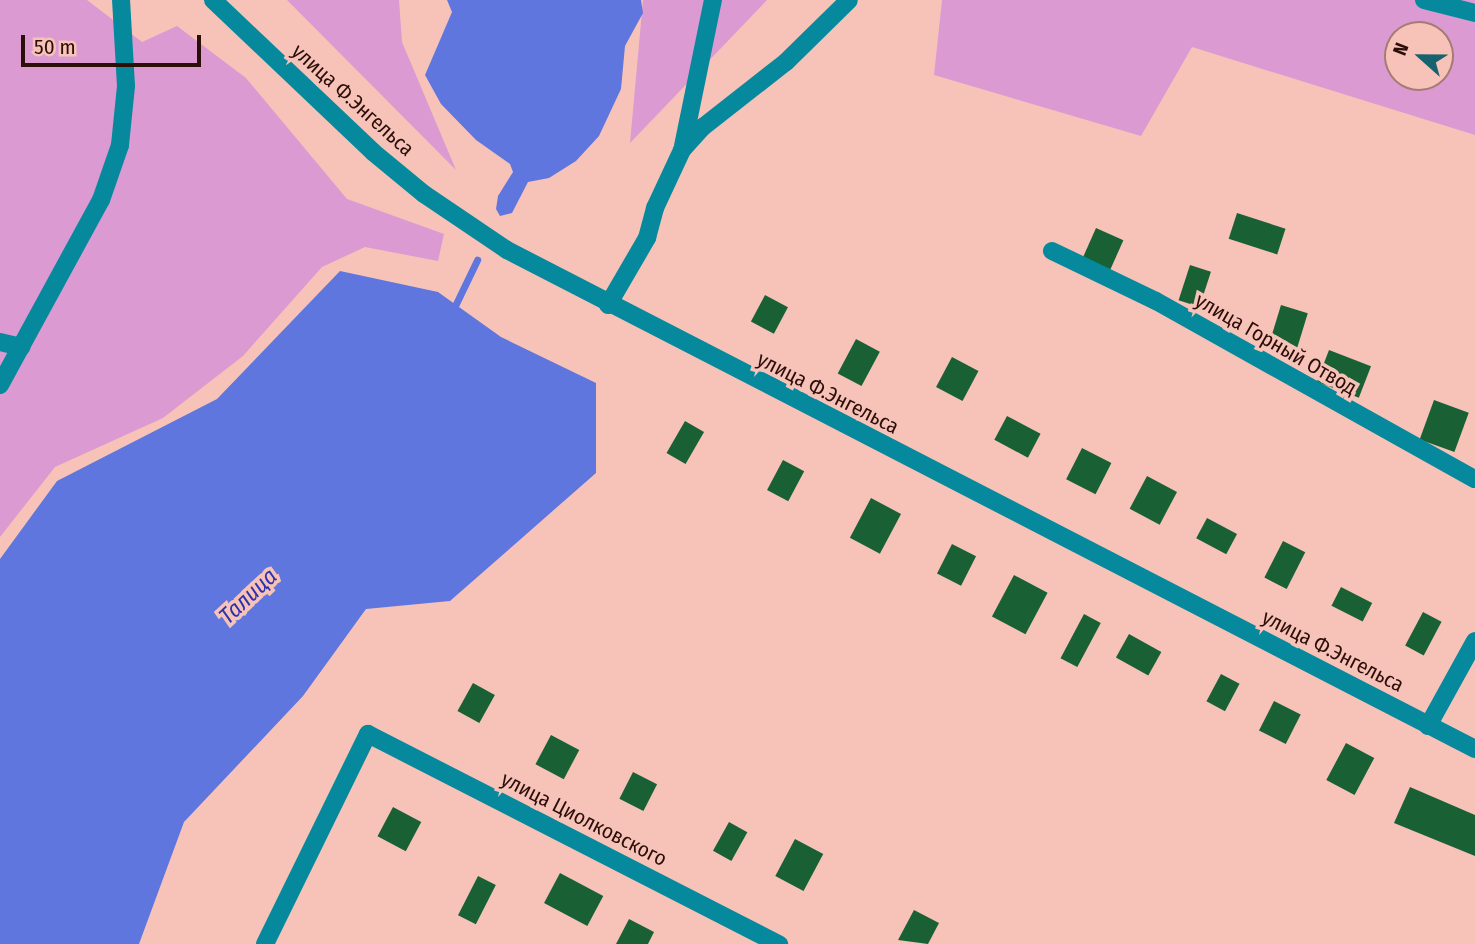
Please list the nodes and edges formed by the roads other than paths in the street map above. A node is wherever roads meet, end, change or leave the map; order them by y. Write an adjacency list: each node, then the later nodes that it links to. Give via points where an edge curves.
1 (121, 0): 11 (street, via 126,86 120,145 101,200)
2 (214, 0): 9 (street, улица Ф.Энгельса, via 315,100 424,194 507,250)
3 (713, 0): 7 (street)
4 (849, 0): 7 (street, via 786,62 703,127)
5 (1424, 0): 6 (street)
6 (1475, 13)
7 (682, 150): 9 (street, via 655,208 647,238)
8 (1052, 251): 13 (street, улица Горный Отвод, via 1156,301)
9 (608, 305): 15 (street, улица Ф.Энгельса)
10 (0, 342): 11 (street)
11 (21, 346): 12 (street)
12 (0, 385)
13 (1475, 479)
14 (1475, 640): 15 (street)
15 (1428, 726): 16 (street, улица Ф.Энгельса)
16 (1475, 748)
17 (265, 944): 18 (street, улица Циолковского, via 368,734)
18 (779, 944)

